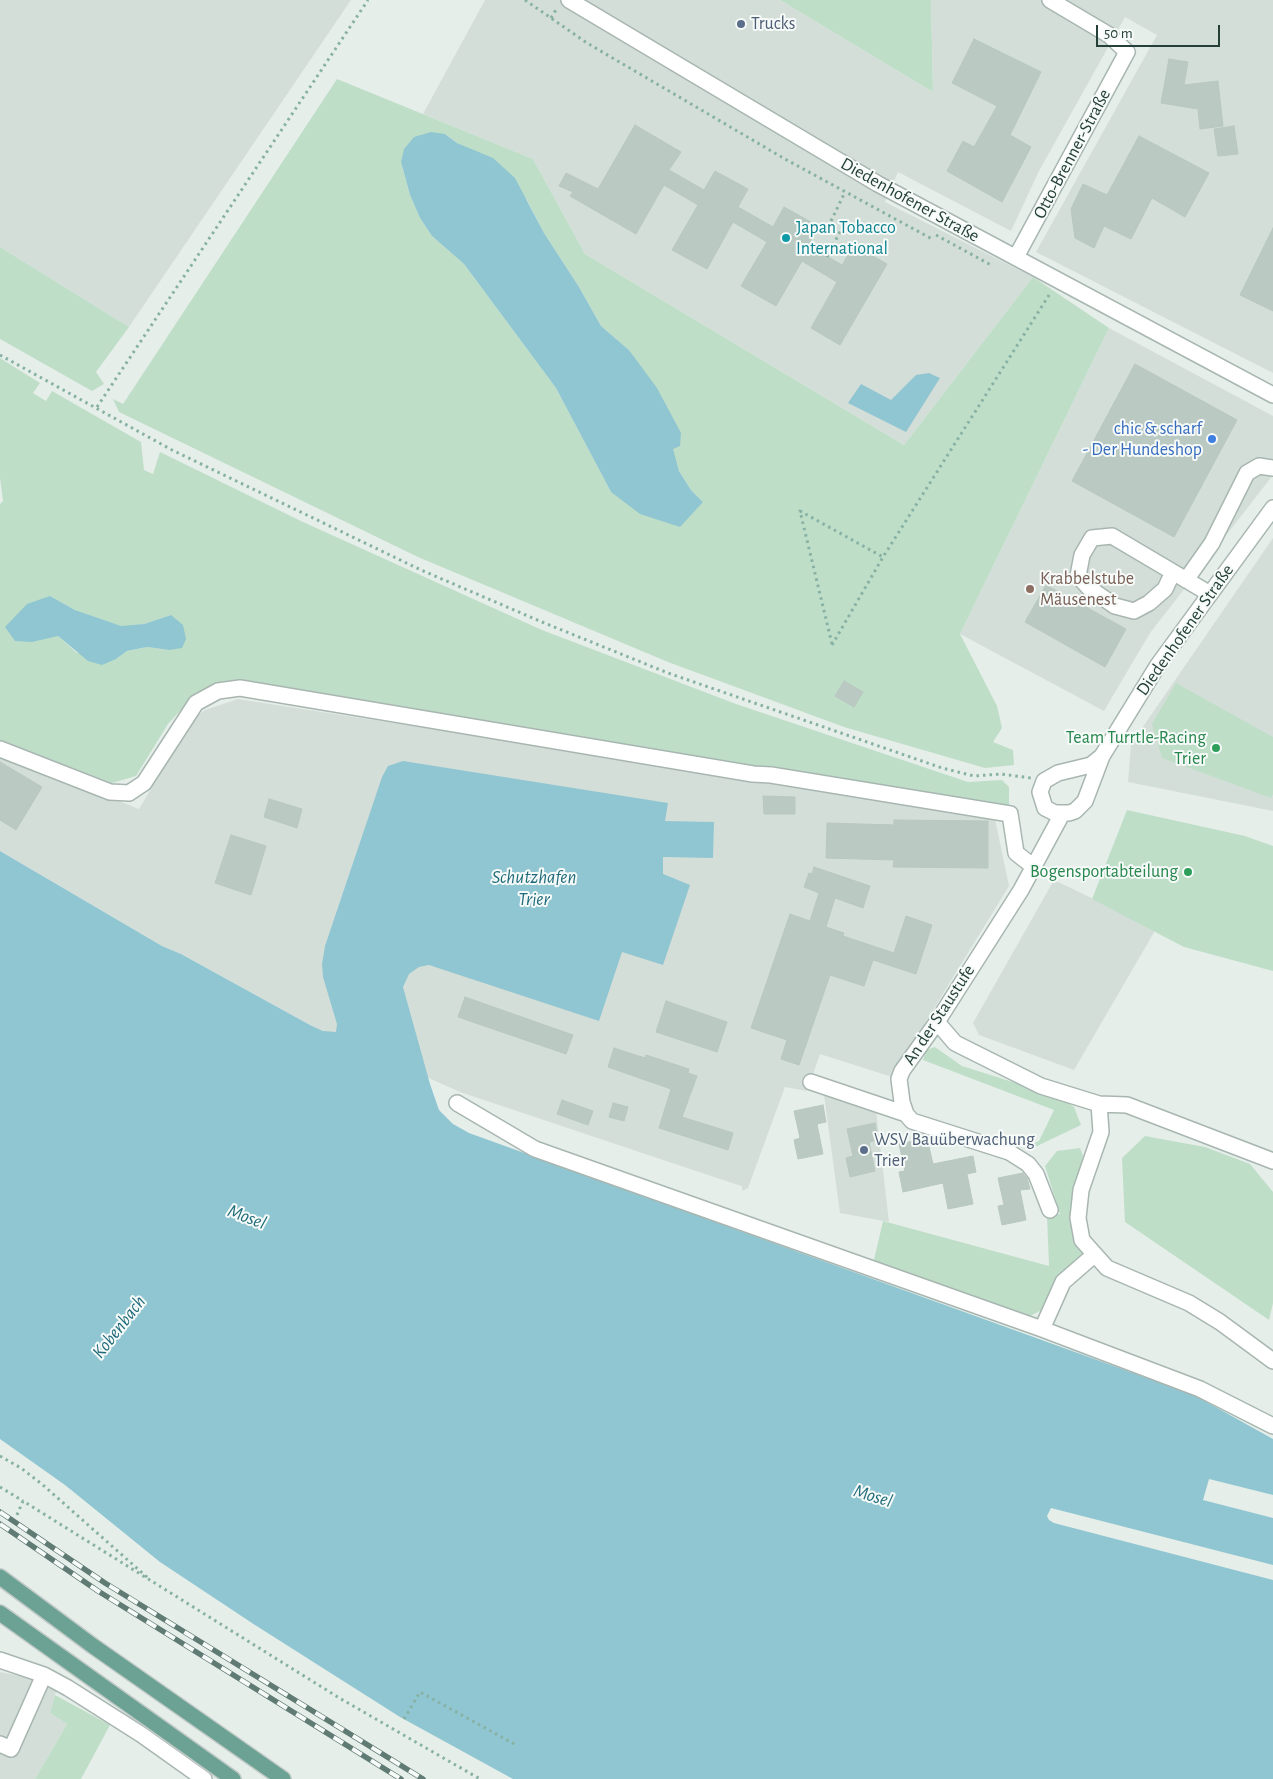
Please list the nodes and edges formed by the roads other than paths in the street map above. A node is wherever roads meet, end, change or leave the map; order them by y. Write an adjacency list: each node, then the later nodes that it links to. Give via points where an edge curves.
1 (569, 0): 3 (street, Diedenhofener Straße, via 837,160)
2 (1050, 0): 3 (street, Otto-Brenner-Straße, via 1109,36 1127,52)
3 (1016, 257): 4 (street, Diedenhofener Straße)
4 (1265, 387): 5 (street, Diedenhofener Straße)
5 (1273, 395)
6 (1273, 468): 8 (street, via 1259,466 1247,473 1212,543)
7 (1273, 508): 9 (street, Diedenhofener Straße)
8 (1180, 576): 8 (street, via 1112,536 1092,538 1082,555 1078,576 1115,606 1134,611 1150,603); 9 (street)
9 (1210, 594): 11 (street, Diedenhofener Straße, via 1158,665)
10 (0, 749): 15 (street, via 110,792 129,793 144,783 196,703 218,691 240,688 1010,814 1016,853)
11 (1102, 756): 12 (street, via 1091,764); 13 (street, Diedenhofener Straße)
12 (1067, 770): 13 (street, via 1085,782); 14 (street, via 1043,783 1041,797 1045,808)
13 (1089, 792): 14 (street, Diedenhofener Straße, via 1075,811)
14 (1062, 814): 15 (street, An der Staustufe)
15 (1034, 867): 16 (street, An der Staustufe)
16 (937, 1022): 19 (street, via 955,1043 1005,1070 1041,1086); 20 (street, An der Staustufe, via 899,1079)
17 (811, 1082): 20 (street)
18 (457, 1102): 24 (street, via 534,1149)
19 (1100, 1104): 21 (street, via 1127,1106); 23 (street, via 1101,1132 1081,1190 1078,1218 1082,1240)
20 (906, 1114): 22 (street, via 912,1121 1009,1152 1028,1164 1036,1174)
21 (1273, 1161)
22 (1050, 1210)
23 (1094, 1256): 24 (street, via 1063,1282); 25 (street, via 1107,1268 1189,1304 1220,1322)
24 (1042, 1329): 26 (street, via 1200,1389)
25 (1273, 1361)
26 (1273, 1426)
27 (0, 1577): 34 (main road)
28 (0, 1613): 33 (main road)
29 (0, 1660): 30 (street)
30 (44, 1675): 31 (street, via 11,1749); 32 (street, via 104,1709)
31 (0, 1744)
32 (204, 1779)
33 (233, 1779)
34 (283, 1779)

